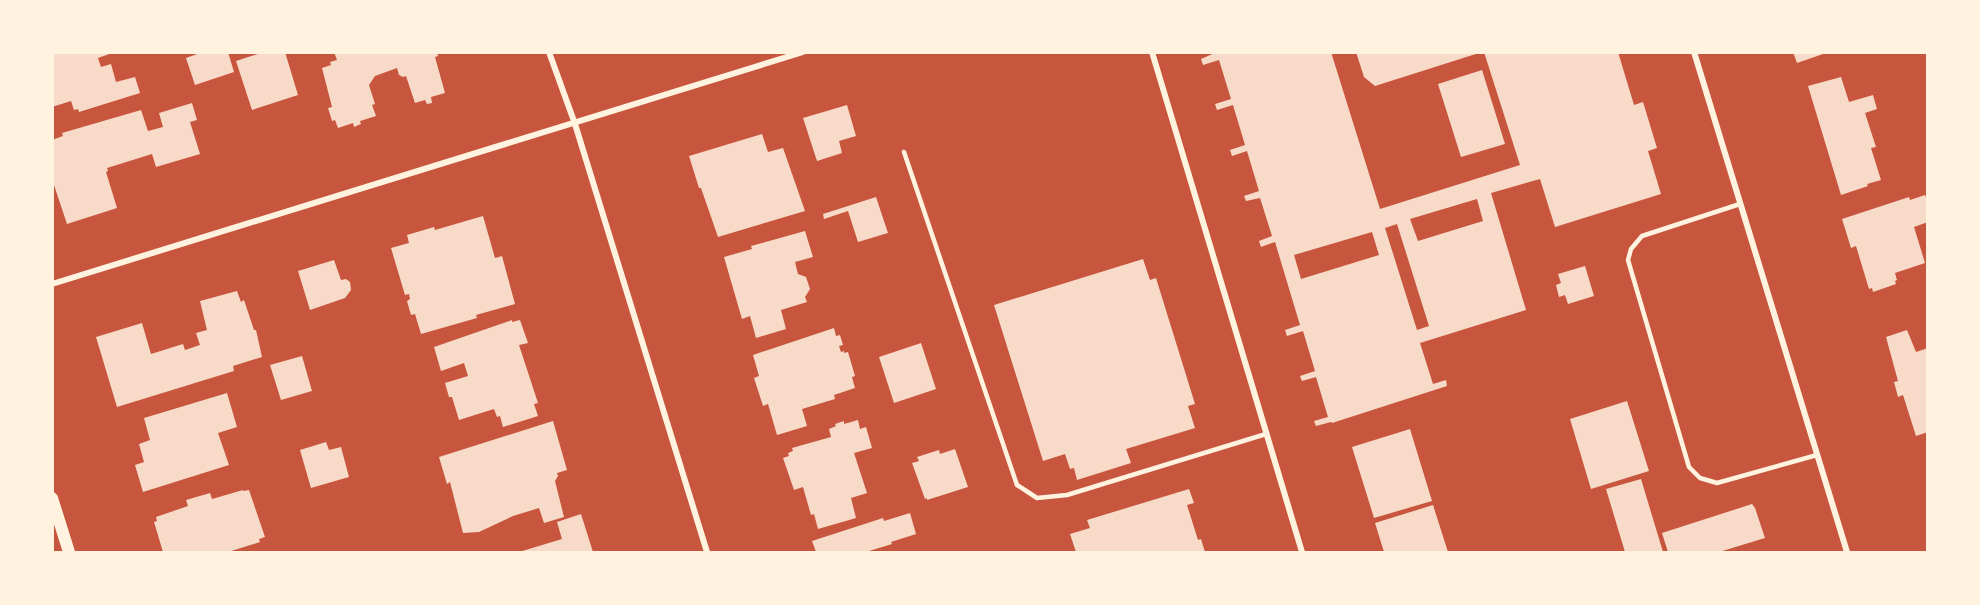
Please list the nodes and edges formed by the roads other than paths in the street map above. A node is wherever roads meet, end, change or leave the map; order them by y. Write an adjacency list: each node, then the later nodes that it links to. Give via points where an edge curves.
1 (549, 52): 5 (street)
2 (803, 52): 5 (street)
3 (1152, 52): 9 (street)
4 (1694, 52): 7 (street)
5 (574, 124): 8 (street); 13 (street)
6 (904, 152): 9 (lane, via 1017,485 1037,498 1067,495)
7 (1740, 204): 10 (street); 10 (lane, via 1642,236 1631,249 1628,261 1689,467 1700,478 1717,483)
8 (52, 284)
9 (1266, 434): 14 (street)
10 (1817, 455): 15 (street)
11 (52, 498): 12 (main road)
12 (69, 552)
13 (707, 552)
14 (1302, 552)
15 (1847, 552)

